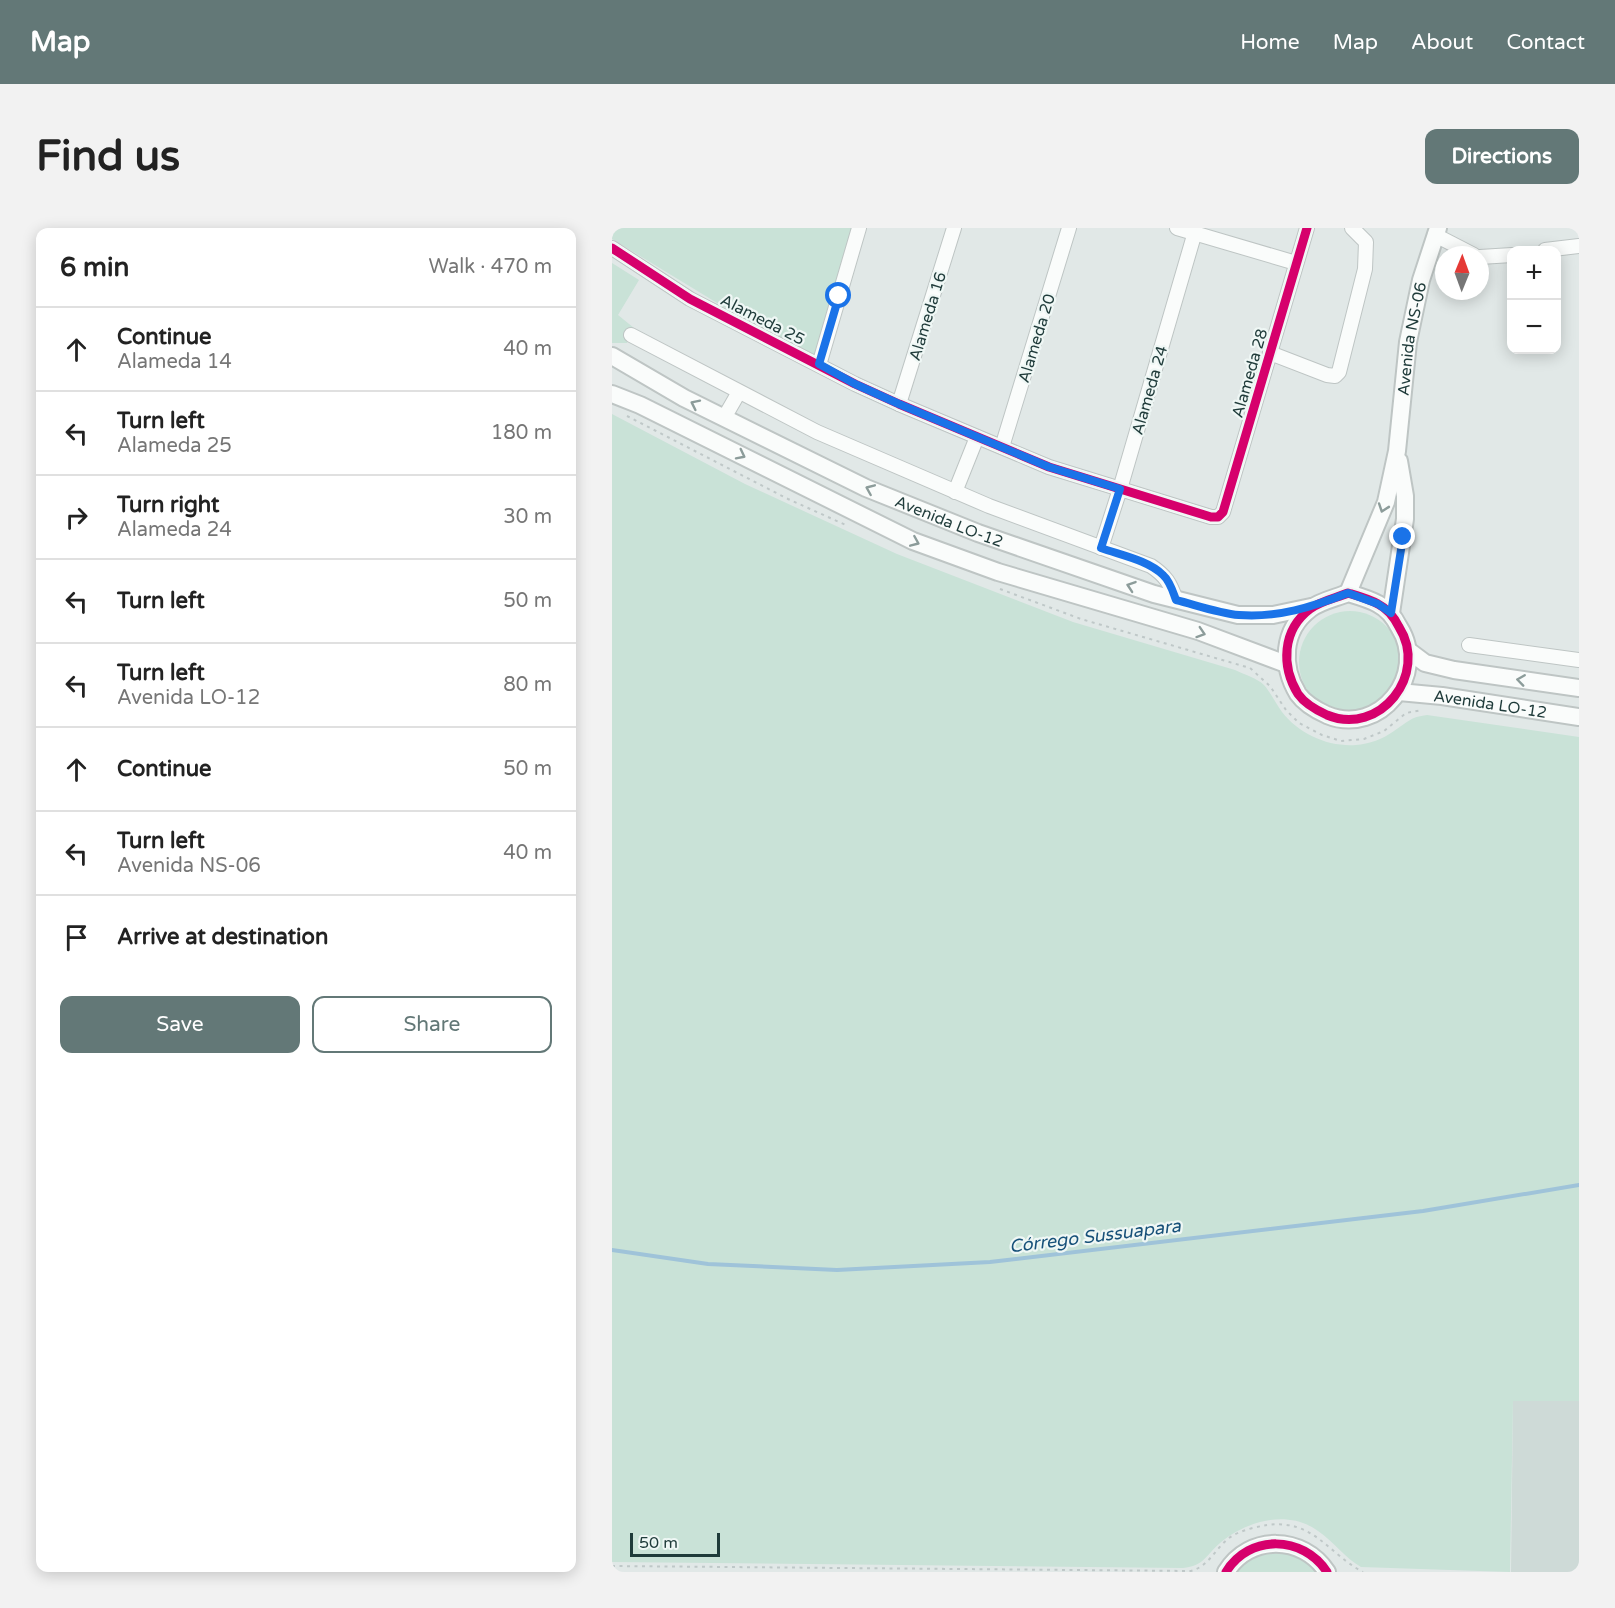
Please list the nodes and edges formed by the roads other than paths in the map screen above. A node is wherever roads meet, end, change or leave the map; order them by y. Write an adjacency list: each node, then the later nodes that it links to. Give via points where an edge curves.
1 (859, 228): 19 (street)
2 (954, 228): 22 (street, Alameda 16)
3 (1069, 228): 25 (street, Alameda 20)
4 (1177, 228): 7 (street)
5 (1307, 228): 15 (street, Alameda 28)
6 (1352, 228): 17 (street, via 1366,242 1365,269 1339,372 1327,375)
7 (1195, 232): 15 (street); 27 (street, Alameda 24)
8 (1437, 232): 9 (street); 26 (street, Avenida NS-06, via 1421,280 1408,342)
9 (1460, 246)
10 (1579, 246): 12 (street)
11 (612, 248): 19 (street, Alameda 25, via 690,298)
12 (1561, 248)
13 (1507, 255): 14 (street)
14 (1489, 256)
15 (1296, 262): 17 (street, Alameda 28)
16 (631, 335): 20 (street)
17 (1270, 353): 29 (street, Alameda 28, via 1223,512)
18 (612, 356): 23 (street, Avenida LO-12, one-way to 18)
19 (819, 364): 22 (street, Alameda 25)
20 (739, 392): 23 (street); 28 (street, via 817,432)
21 (612, 394): 38 (street, Avenida LO-12, one-way to 38, via 913,541)
22 (899, 404): 24 (street, Alameda 25)
23 (724, 418): 32 (street, Avenida LO-12, one-way to 23, via 968,529 866,488)
24 (978, 437): 25 (street, Alameda 25); 28 (street)
25 (1002, 447): 27 (street, Alameda 25, via 1049,467)
26 (1397, 451): 31 (street, Avenida NS-06, one-way to 31, via 1386,502); 34 (street, Avenida NS-06, via 1406,519)
27 (1120, 489): 29 (street, Alameda 25); 30 (street, Alameda 24)
28 (955, 492): 30 (street)
29 (1211, 517)
30 (1101, 548): 32 (street, via 1164,575)
31 (1348, 593): 33 (street); 34 (street)
32 (1176, 600): 33 (street, Avenida LO-12, via 1238,615 1273,615)
33 (1311, 607): 38 (street, via 1291,632)
34 (1391, 613): 36 (street, via 1406,637)
35 (1469, 645): 37 (street)
36 (1409, 651): 39 (street, Avenida LO-12, one-way to 36, via 1425,663); 40 (street, via 1408,673)
37 (1579, 660)
38 (1286, 664): 40 (street, via 1300,698 1332,717 1370,715)
39 (1579, 688)
40 (1399, 692): 41 (street, Avenida LO-12)
41 (1579, 717)
42 (1226, 1572): 43 (street, via 1246,1552 1275,1543 1305,1551)
43 (1327, 1572)

